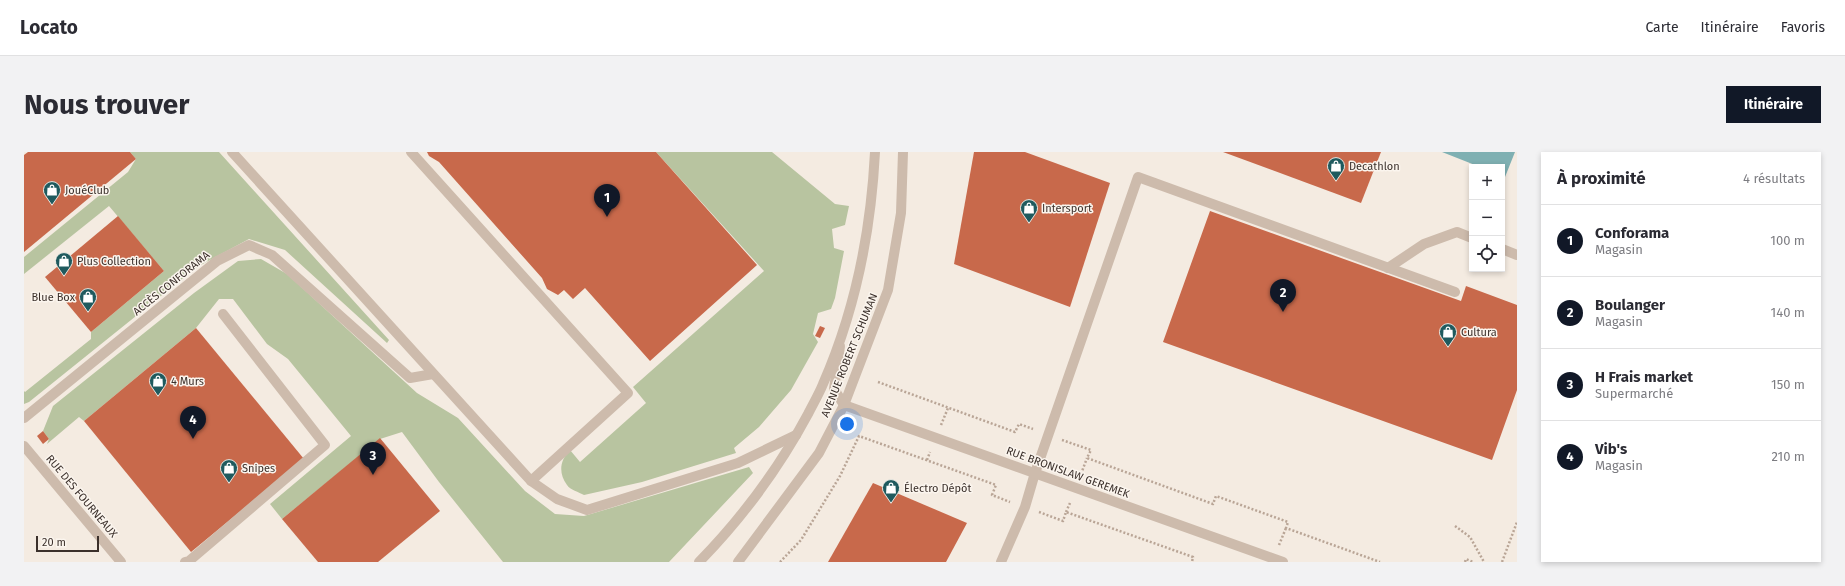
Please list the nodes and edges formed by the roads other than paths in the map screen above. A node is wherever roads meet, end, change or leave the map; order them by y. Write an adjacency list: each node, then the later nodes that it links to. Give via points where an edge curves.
1 (411, 152): 18 (street, via 628,393)
2 (875, 152): 11 (street, AVENUE ROBERT SCHUMAN, via 870,220)
3 (903, 152): 13 (street, AVENUE ROBERT SCHUMAN, via 900,213 888,290)
4 (236, 153): 12 (street)
5 (1469, 237): 8 (street, via 1457,232 1424,244)
6 (1505, 250): 7 (street)
7 (1517, 255)
8 (1388, 268): 9 (street); 17 (street, via 1138,177)
9 (1455, 292)
10 (223, 314): 20 (street, via 326,445)
11 (842, 336): 13 (street, via 834,390); 15 (street, AVENUE ROBERT SCHUMAN, via 823,385)
12 (433, 374): 14 (street, ACCÈS CONFORAMA, via 410,378 272,255 249,245 217,261); 18 (street)
13 (844, 404): 17 (street, RUE BRONISLAW GEREMEK); 22 (street, AVENUE ROBERT SCHUMAN, via 819,453)
14 (24, 418)
15 (796, 435): 18 (street, via 738,463 587,510 558,499); 21 (street, AVENUE ROBERT SCHUMAN, via 765,484)
16 (24, 446): 19 (street, RUE DES FOURNEAUX)
17 (1035, 473): 23 (street, via 1025,507); 24 (street, RUE BRONISLAW GEREMEK)
18 (531, 481)
19 (121, 562)
20 (185, 562)
21 (699, 562)
22 (738, 562)
23 (1001, 562)
24 (1283, 562)

